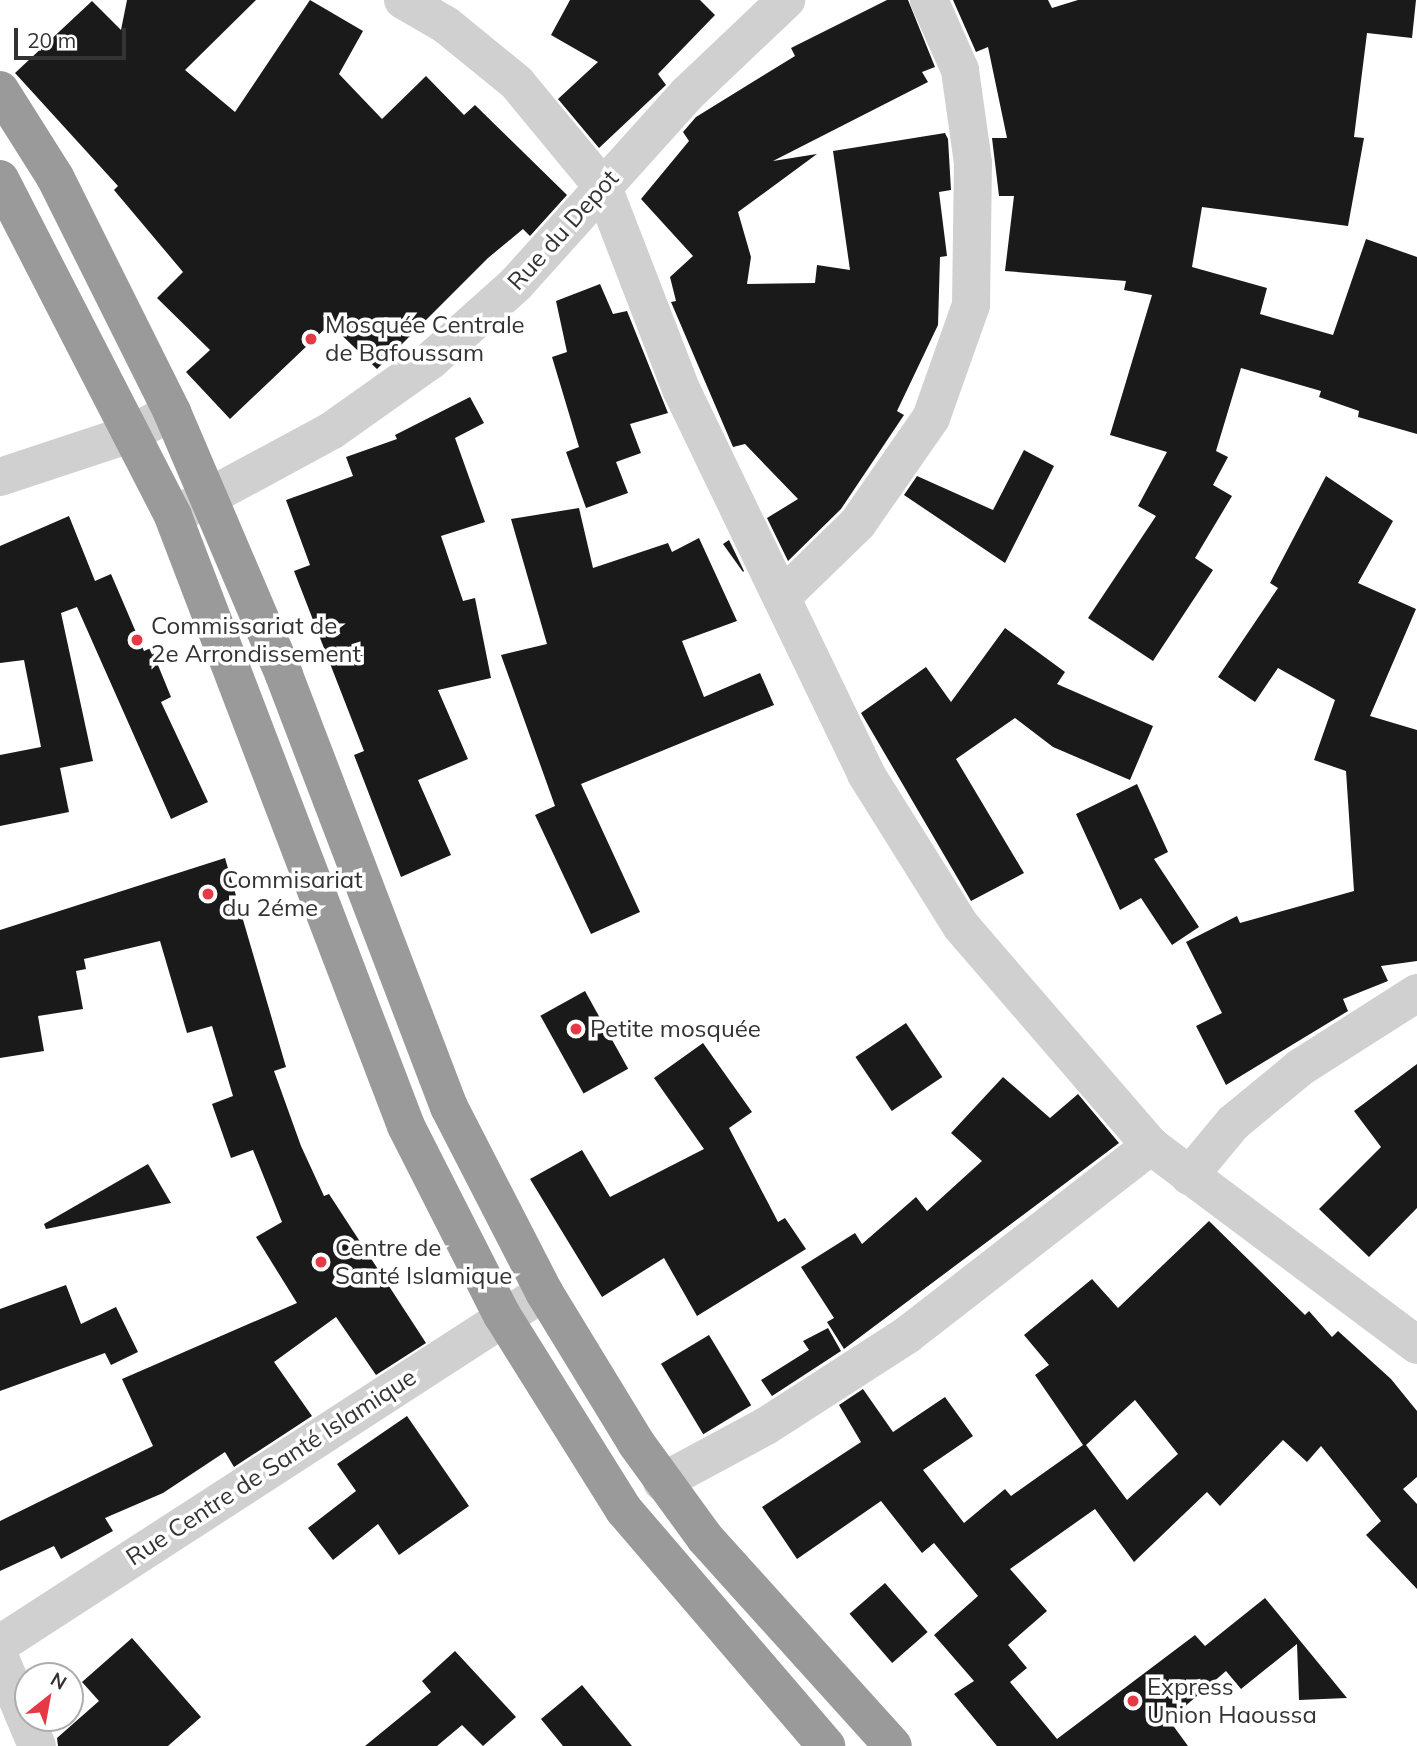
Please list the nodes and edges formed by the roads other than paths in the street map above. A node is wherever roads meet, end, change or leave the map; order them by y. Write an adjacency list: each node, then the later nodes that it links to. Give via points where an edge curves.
1 (403, 0): 6 (street, via 446,25 517,83)
2 (786, 0): 6 (street, Rue du Depot)
3 (929, 0): 12 (street, via 960,70 973,163 971,305 931,418 858,523)
4 (0, 90): 7 (highway, via 55,177)
5 (0, 179): 8 (highway)
6 (603, 187): 10 (street, Rue du Depot, via 516,285 430,361 331,431); 12 (street, via 681,390)
7 (172, 412): 8 (street); 10 (highway)
8 (130, 434): 9 (street); 11 (highway)
9 (0, 477)
10 (210, 497): 11 (street, Rue du Depot); 16 (highway, via 449,1107)
11 (173, 516): 17 (highway, via 406,1126)
12 (783, 596): 14 (street, via 866,774 961,926)
13 (1417, 993): 15 (street, via 1301,1067 1233,1123)
14 (1151, 1146): 15 (street); 19 (street, via 907,1335 766,1426)
15 (1189, 1176): 18 (street)
16 (544, 1292): 17 (street, Rue Centre de Santé Islamique); 19 (highway)
17 (502, 1315): 20 (street, Rue Centre de Santé Islamique); 23 (highway, via 624,1510)
18 (1417, 1345)
19 (662, 1482): 24 (highway, via 775,1620)
20 (0, 1644)
21 (0, 1658): 22 (street)
22 (37, 1746)
23 (827, 1746)
24 (893, 1746)

